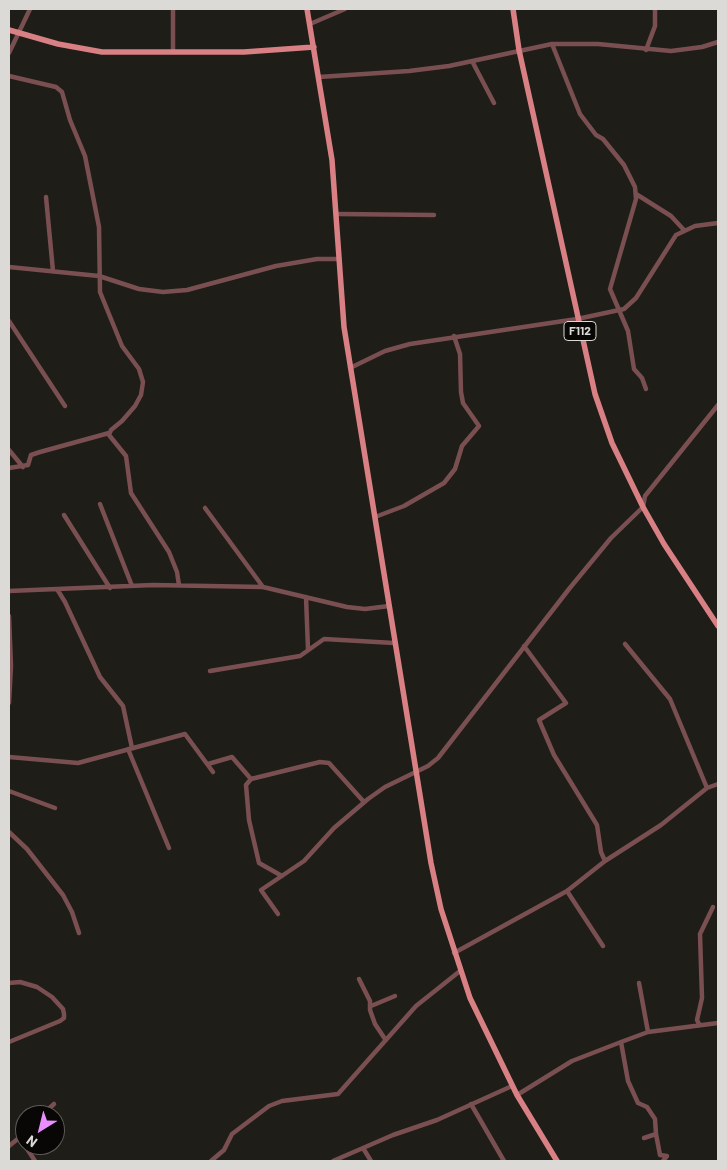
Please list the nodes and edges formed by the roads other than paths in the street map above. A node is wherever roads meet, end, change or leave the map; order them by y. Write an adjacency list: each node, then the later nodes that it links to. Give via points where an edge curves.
1 (30, 9): 9 (street)
2 (173, 9): 15 (street)
3 (307, 9): 7 (main road)
4 (344, 9): 7 (street)
5 (513, 9): 13 (main road, F112)
6 (655, 9): 14 (street, via 655,26)
7 (310, 24): 12 (main road)
8 (9, 30): 9 (main road)
9 (19, 33): 15 (main road, via 102,52); 16 (street)
10 (718, 42): 14 (street, via 686,50)
11 (552, 44): 13 (street); 14 (street, via 598,44); 21 (street, via 580,114 624,165)
12 (314, 46): 15 (main road, via 244,52); 19 (main road)
13 (519, 50): 17 (street); 32 (main road, F112)
14 (646, 50)
15 (174, 52)
16 (9, 53)
17 (472, 61): 19 (street, via 409,71); 20 (street)
18 (9, 76): 30 (street, via 56,87 62,92 85,156 93,191 99,226)
19 (319, 77): 23 (main road)
20 (494, 103)
21 (636, 194): 26 (street, via 671,216); 31 (street, via 610,283)
22 (46, 197): 29 (street)
23 (337, 214): 24 (street); 27 (main road)
24 (434, 215)
25 (718, 222): 26 (street)
26 (684, 230): 31 (street, via 670,242 636,298)
27 (339, 258): 30 (street, via 276,266 176,292 139,290); 35 (main road)
28 (9, 267): 29 (street)
29 (53, 271): 30 (street)
30 (99, 276): 39 (street, via 100,292 122,346 139,369 143,382 135,406)
31 (618, 311): 32 (street); 36 (street, via 628,331 634,369)
32 (577, 319): 34 (street); 44 (main road, F112, via 595,394 626,475)
33 (9, 321): 37 (street)
34 (454, 336): 35 (street, via 386,351); 47 (street, via 460,354 463,403 479,426 462,446 454,469 444,483 404,506)
35 (350, 368): 47 (main road)
36 (646, 389)
37 (66, 406)
38 (718, 406): 44 (street, via 645,496)
39 (109, 433): 41 (street, via 40,452 31,456 28,465); 48 (street, via 126,456 135,502 169,552)
40 (9, 450): 41 (street)
41 (23, 467): 42 (street)
42 (9, 468)
43 (100, 504): 49 (street)
44 (643, 507): 57 (main road, F112); 60 (street, via 611,538)
45 (205, 508): 50 (street)
46 (64, 515): 51 (street)
47 (375, 517): 55 (main road)
48 (179, 585): 49 (street); 50 (street)
49 (132, 586): 51 (street)
50 (263, 587): 54 (street)
51 (110, 588): 52 (street)
52 (57, 589): 53 (street); 64 (street, via 100,677 123,706)
53 (9, 591)
54 (306, 598): 55 (street, via 365,609); 61 (street)
55 (389, 606): 58 (main road)
56 (9, 616): 63 (street)
57 (718, 626)
58 (394, 643): 61 (street, via 324,639); 68 (main road)
59 (625, 644): 71 (street, via 670,699)
60 (524, 646): 68 (street, via 438,758); 77 (street, via 566,703 539,720 554,755 597,825)
61 (308, 649): 62 (street, via 300,656)
62 (210, 671)
63 (9, 703)
64 (130, 748): 65 (street, via 78,763); 66 (street, via 185,734); 76 (street)
65 (9, 756)
66 (208, 764): 67 (street); 69 (street, via 232,757)
67 (213, 772)
68 (415, 772): 73 (street); 84 (main road, via 431,863)
69 (251, 779): 73 (street, via 320,762 329,763); 78 (street, via 246,785 249,820 259,863)
70 (718, 784): 71 (street)
71 (708, 788): 77 (street, via 661,825)
72 (9, 790): 74 (street)
73 (364, 802): 78 (street, via 304,861)
74 (55, 808)
75 (9, 832): 82 (street, via 33,856 63,895)
76 (169, 848)
77 (605, 861): 79 (street)
78 (282, 876): 81 (street, via 261,890)
79 (567, 891): 83 (street); 84 (street)
80 (713, 906): 92 (street, via 700,934 702,998)
81 (278, 914)
82 (79, 933)
83 (603, 946)
84 (454, 953): 85 (main road)
85 (460, 972): 94 (street, via 416,1006); 97 (main road)
86 (359, 979): 90 (street)
87 (9, 983): 95 (street, via 20,982 44,992 63,1009 64,1018)
88 (639, 983): 93 (street)
89 (395, 996): 90 (street)
90 (371, 1006): 94 (street, via 375,1024)
91 (718, 1023): 92 (street)
92 (699, 1024): 93 (street)
93 (648, 1032): 96 (street)
94 (386, 1039): 103 (street, via 338,1094 282,1101 268,1106 232,1134 224,1150)
95 (9, 1042)
96 (621, 1042): 98 (street, via 572,1061); 100 (street, via 628,1081 638,1103 647,1107 655,1119)
97 (512, 1086): 98 (main road); 99 (street)
98 (516, 1095): 107 (main road)
99 (470, 1104): 102 (street); 106 (street)
100 (656, 1134): 101 (street); 108 (street, via 660,1155 667,1156)
101 (644, 1138)
102 (363, 1148): 104 (street); 105 (street)
103 (211, 1161)
104 (333, 1161)
105 (370, 1161)
106 (504, 1161)
107 (556, 1161)
108 (663, 1161)

